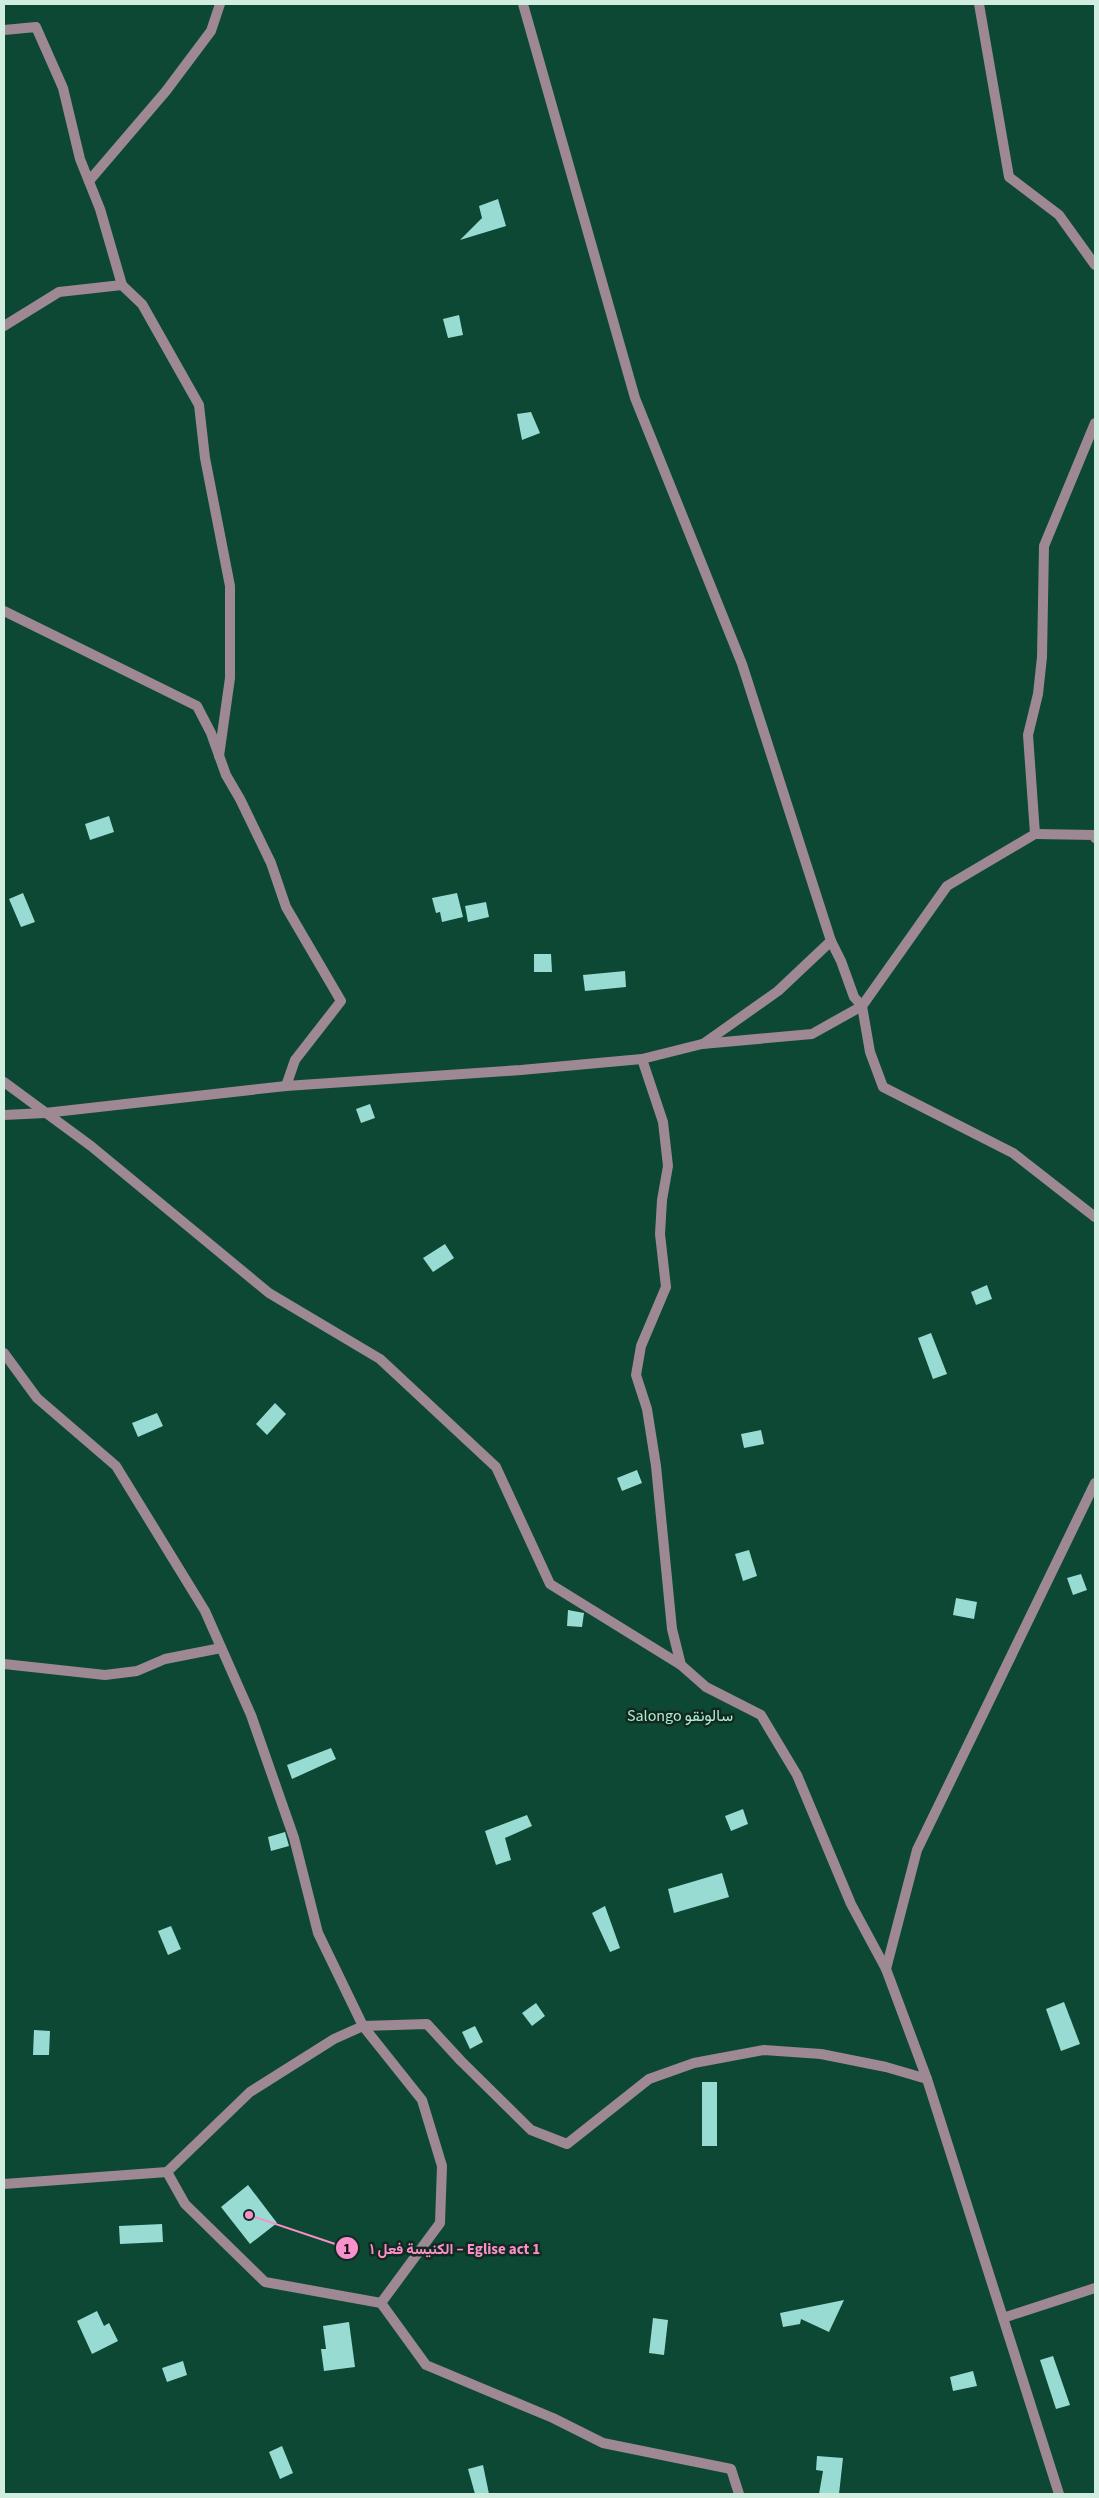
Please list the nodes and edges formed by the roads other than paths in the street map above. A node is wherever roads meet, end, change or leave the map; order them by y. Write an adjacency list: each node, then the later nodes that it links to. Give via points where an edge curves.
1 (220, 4): 5 (street, via 211,31 166,91)
2 (523, 4): 14 (street, via 635,398 742,664)
3 (979, 4): 6 (street, via 1009,176 1060,215)
4 (4, 30): 5 (street, via 36,27 62,88 80,159)
5 (89, 181): 7 (street)
6 (1095, 265)
7 (122, 285): 8 (street, via 60,292); 11 (street, via 142,304 199,405 205,458 230,586 230,678)
8 (4, 326)
9 (1095, 423): 12 (street, via 1044,546 1042,657 1038,694 1028,735)
10 (4, 611): 11 (street, via 197,706)
11 (219, 756): 19 (street, via 271,863 286,907 342,1000 295,1060)
12 (1035, 834): 13 (street, via 1094,835); 15 (street, via 947,886)
13 (1095, 838)
14 (831, 941): 15 (street, via 842,961 854,997); 16 (street, via 778,990)
15 (862, 1006): 16 (street, via 812,1034); 22 (street, via 870,1052 883,1087 1013,1153)
16 (702, 1044): 17 (street)
17 (642, 1059): 19 (street); 27 (street, via 663,1122 668,1166 660,1234 666,1287 641,1346 636,1375 647,1409 656,1466 672,1629)
18 (4, 1082): 20 (street)
19 (286, 1086): 20 (street)
20 (44, 1113): 21 (street); 27 (street, via 92,1146 269,1293 380,1360 496,1467 550,1584)
21 (4, 1116)
22 (1095, 1217)
23 (4, 1353): 25 (street, via 37,1398 116,1466 205,1611)
24 (1095, 1483): 28 (street, via 917,1850)
25 (221, 1648): 26 (street, via 165,1659 137,1671 105,1675); 29 (street, via 251,1715 294,1838 318,1933)
26 (4, 1664)
27 (681, 1665): 28 (street, via 706,1687 761,1715 797,1775 850,1904)
28 (886, 1969): 30 (street)
29 (363, 2026): 30 (street, via 427,2024 531,2130 567,2144 649,2079 694,2063 764,2050 821,2054); 31 (street, via 318,2048 250,2092); 34 (street, via 422,2100 442,2166 440,2223)
30 (927, 2079): 35 (street)
31 (167, 2172): 32 (street); 34 (street, via 185,2204 265,2282)
32 (4, 2184)
33 (1095, 2288): 35 (street)
34 (380, 2303): 36 (street, via 426,2365 553,2418 603,2443 731,2469)
35 (1003, 2318): 37 (street)
36 (739, 2494)
37 (1059, 2494)

